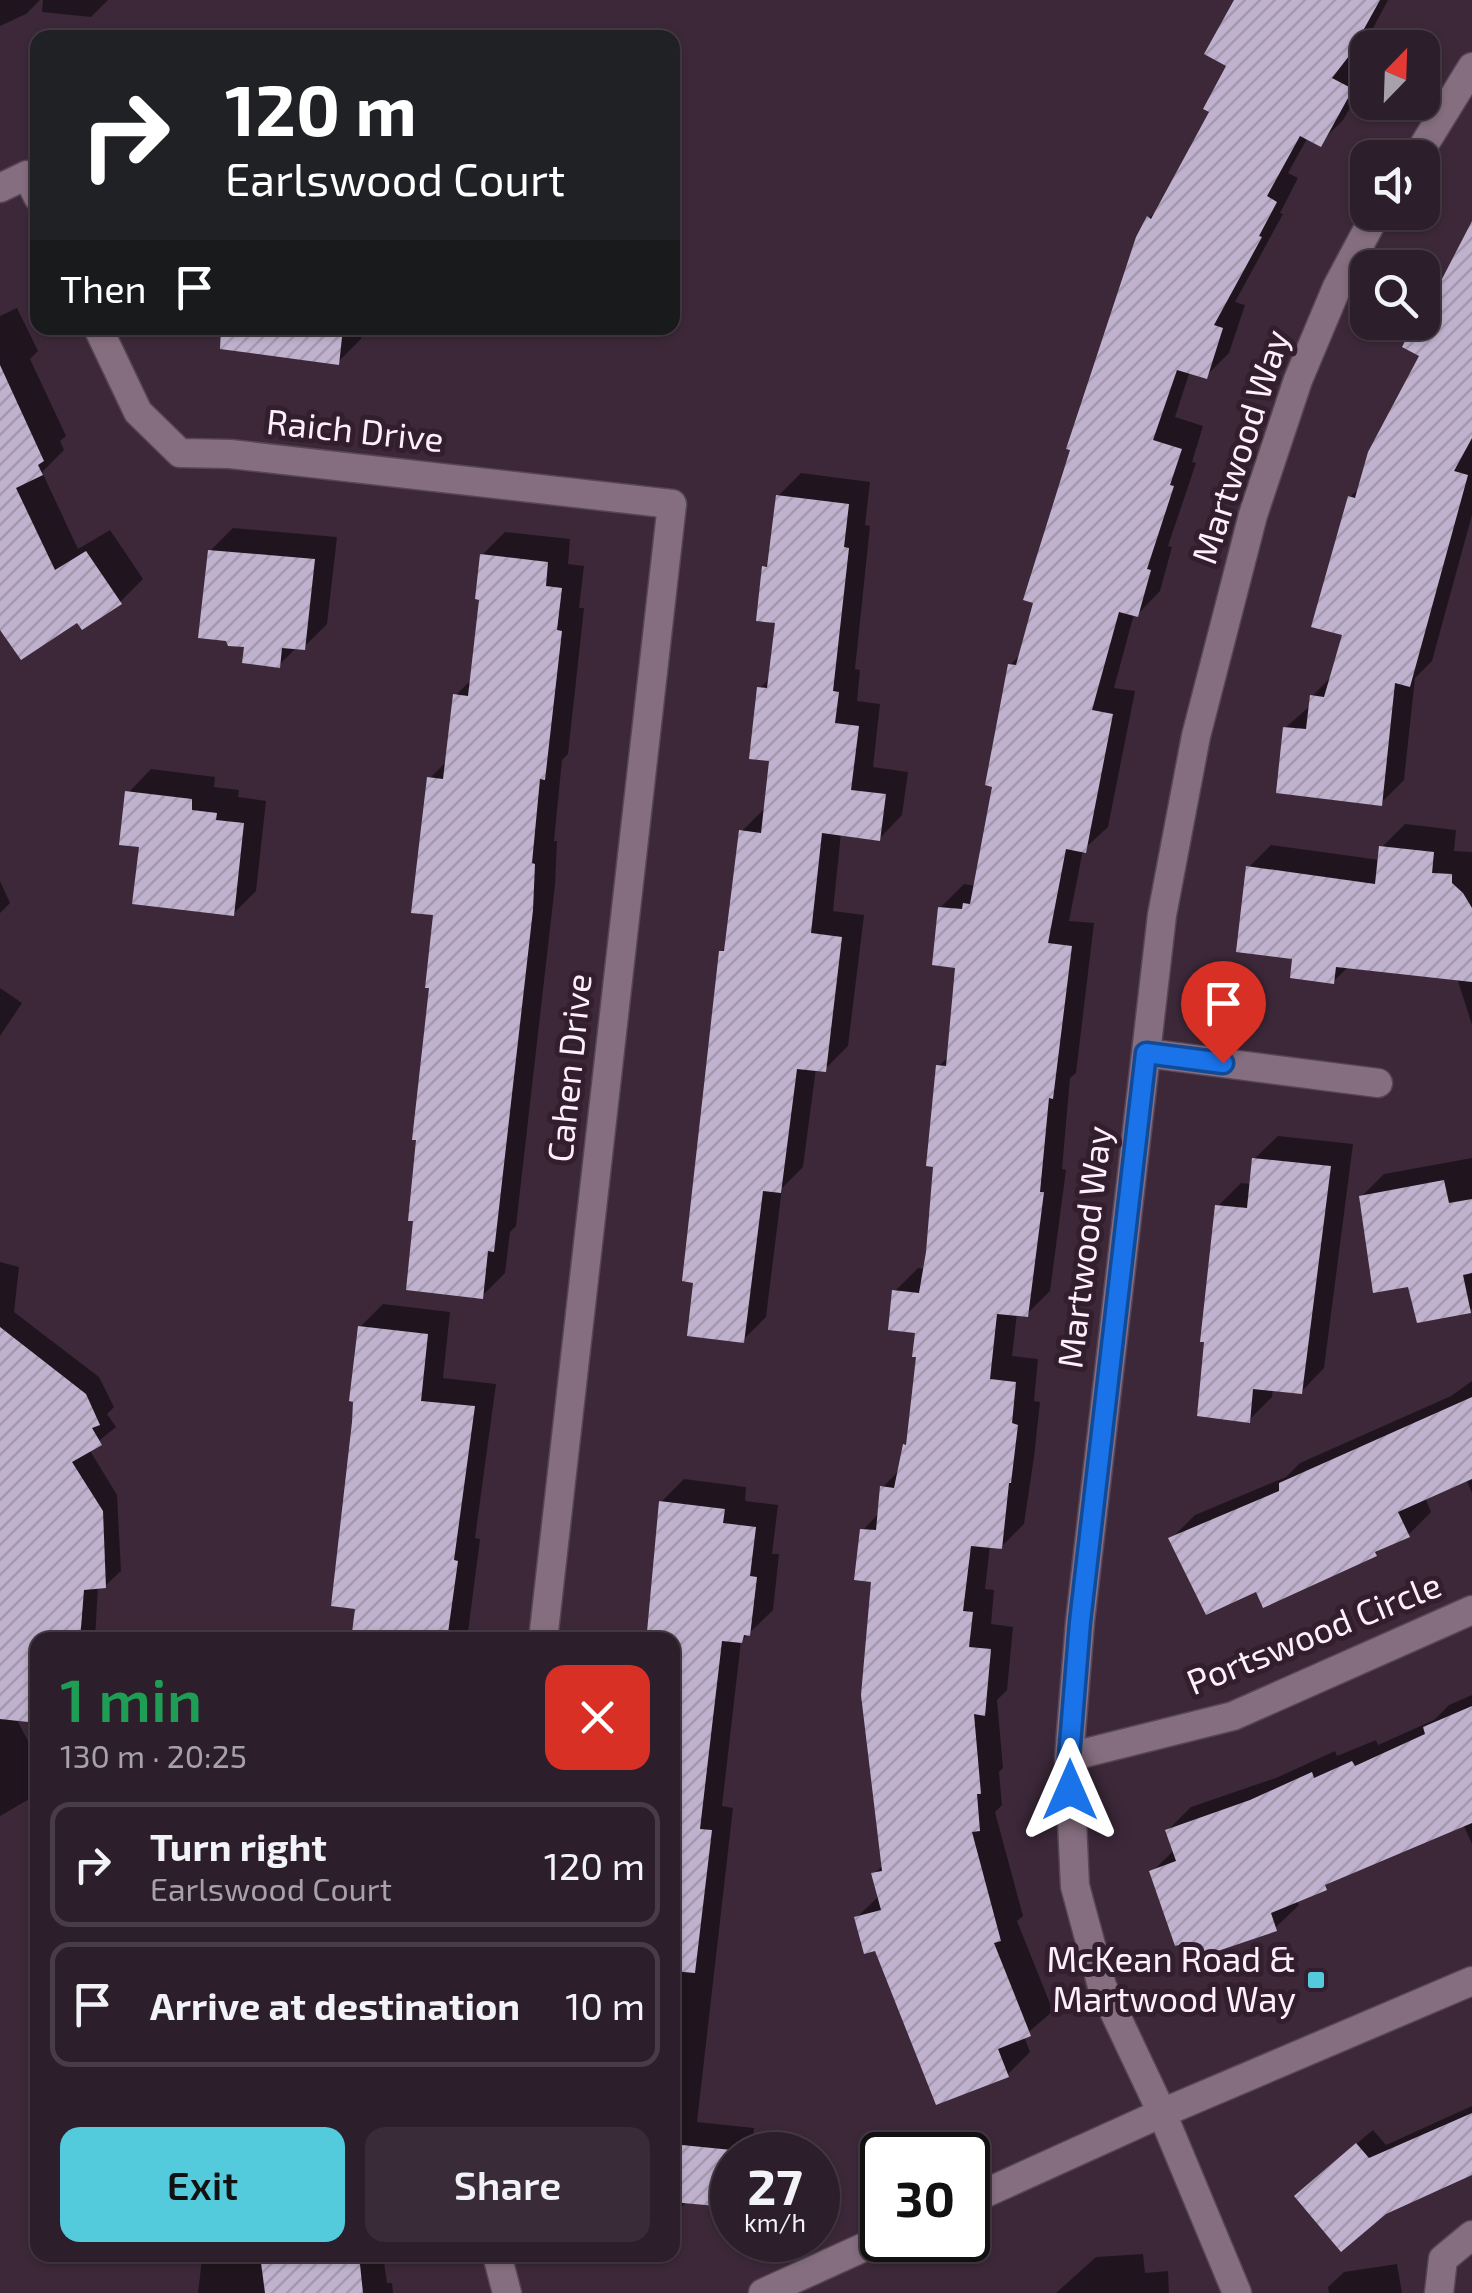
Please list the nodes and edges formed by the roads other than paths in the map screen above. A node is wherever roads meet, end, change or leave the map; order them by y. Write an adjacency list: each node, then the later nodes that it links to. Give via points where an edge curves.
1 (1472, 68): 2 (street)
2 (1427, 140)
3 (30, 186): 4 (street)
4 (0, 188)
5 (1367, 230): 8 (street, Martwood Way, via 1298,380 1215,654 1162,915)
6 (101, 335): 7 (street, Raich Drive, via 138,412 180,453)
7 (672, 504): 11 (street, Cahen Drive)
8 (1146, 1053): 9 (street); 12 (street, Martwood Way)
9 (1378, 1083)
10 (1472, 1610): 12 (street, Portswood Circle, via 1233,1716)
11 (545, 1632)
12 (1069, 1757): 14 (street, Martwood Way, via 1075,1886 1102,1986)
13 (1472, 1981): 14 (street)
14 (1162, 2112): 15 (street); 21 (street, Martwood Way)
15 (990, 2191)
16 (1472, 2236): 22 (street, via 1443,2259)
17 (860, 2249): 20 (street)
18 (499, 2262): 19 (street)
19 (507, 2293)
20 (763, 2293)
21 (1238, 2293)
22 (1439, 2293)

